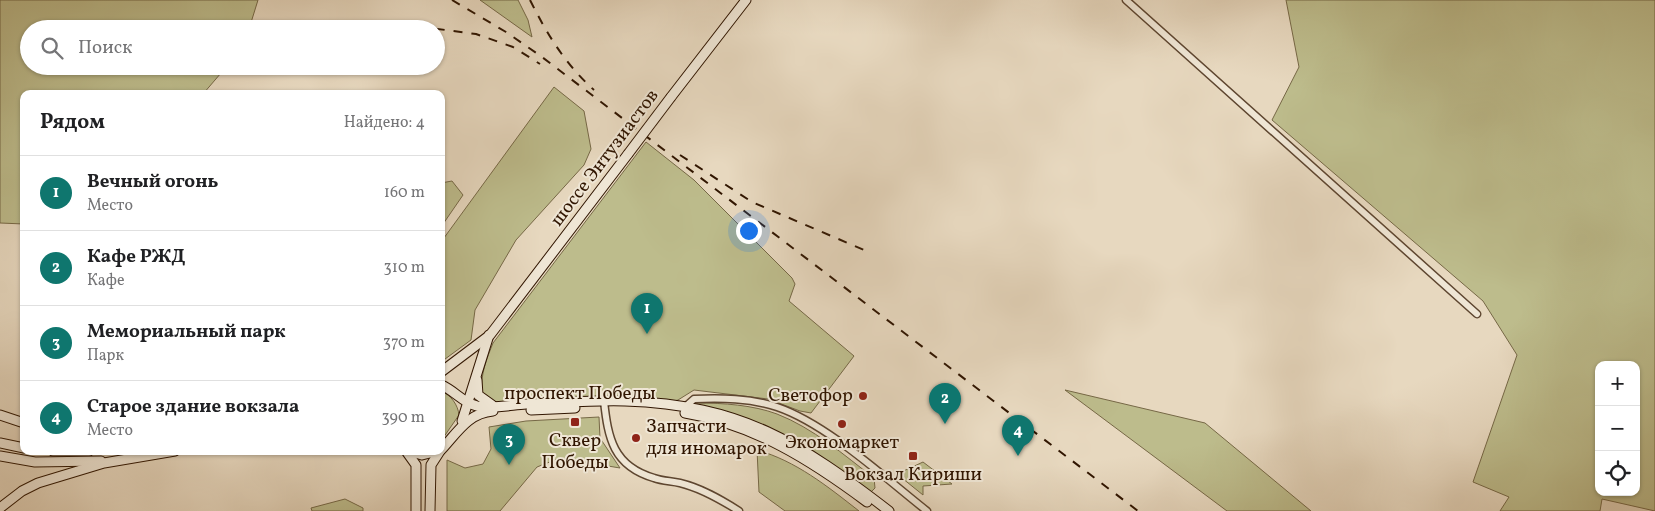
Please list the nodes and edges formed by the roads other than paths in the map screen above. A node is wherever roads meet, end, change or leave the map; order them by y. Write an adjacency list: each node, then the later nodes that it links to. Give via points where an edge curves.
1 (746, 0): 4 (main road, шоссе Энтузиастов, bridge)
2 (1126, 0): 3 (street)
3 (1477, 314)
4 (490, 335): 5 (main road); 6 (main road)
5 (445, 369)
6 (477, 375): 9 (main road); 12 (main road, via 478,395)
7 (445, 388): 8 (main road)
8 (458, 397): 9 (main road); 14 (main road)
9 (468, 402): 12 (main road); 14 (main road)
10 (605, 404): 11 (main road, проспект Победы); 12 (main road, проспект Победы); 28 (street, via 609,438 631,469 715,496); 29 (main road, проспект Победы, via 715,419 757,434 811,462)
11 (685, 407): 30 (main road, проспект Победы, via 735,418 779,436 831,467); 31 (street, via 694,399 722,398 757,402 794,413 837,441)
12 (494, 408): 16 (main road, via 475,415)
13 (0, 415): 15 (main road)
14 (462, 421): 16 (main road)
15 (20, 422)
16 (456, 434): 18 (main road)
17 (0, 444): 19 (main road)
18 (445, 446)
19 (20, 447)
20 (150, 455): 24 (main road)
21 (410, 455): 26 (main road, via 416,465)
22 (438, 455): 27 (main road, via 431,465)
23 (0, 456): 24 (main road, via 36,462)
24 (119, 460): 25 (main road, via 38,482)
25 (0, 508)
26 (416, 511)
27 (430, 511)
28 (739, 511)
29 (879, 511)
30 (889, 511)
31 (927, 511)

